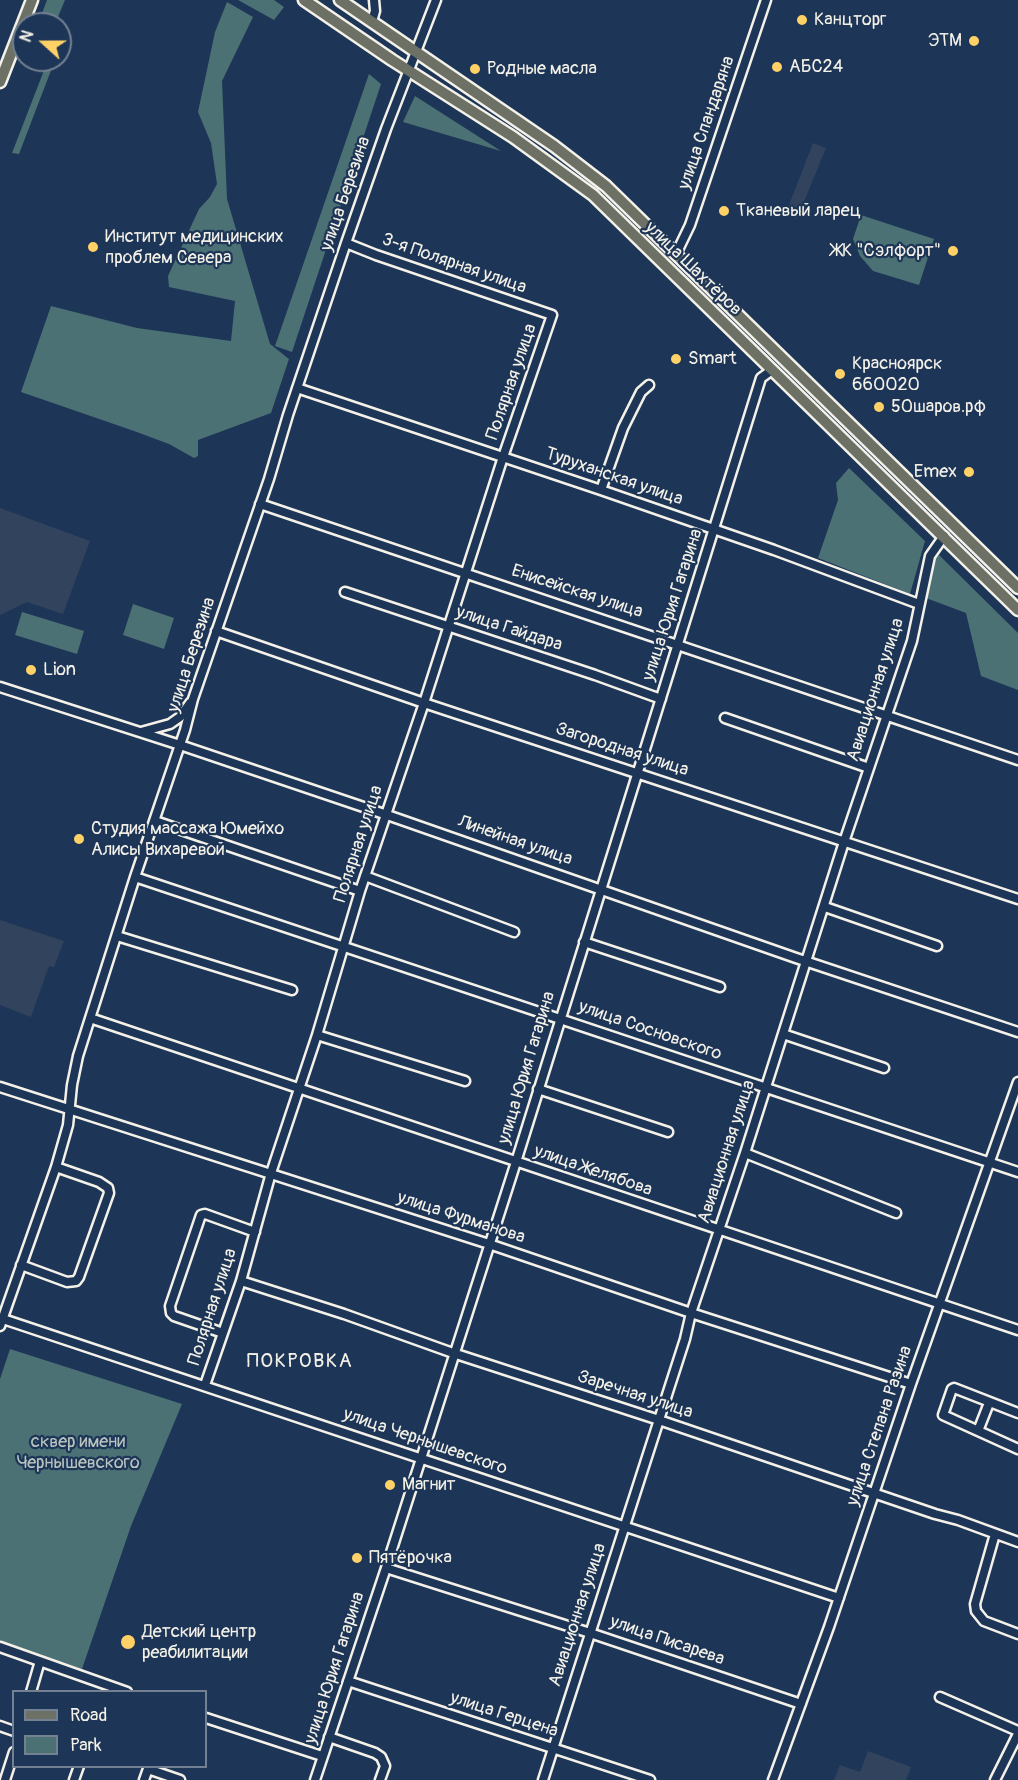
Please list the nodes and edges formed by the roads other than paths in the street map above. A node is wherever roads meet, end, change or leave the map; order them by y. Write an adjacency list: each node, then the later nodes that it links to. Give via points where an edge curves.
1 (32, 0): 10 (main road)
2 (304, 0): 9 (main road, улица Шахтёров)
3 (340, 0): 7 (main road, улица Шахтёров)
4 (374, 0): 7 (street)
5 (436, 0): 8 (street, улица Березина)
6 (766, 0): 12 (street, улица Спандаряна, via 690,225)
7 (372, 21): 8 (main road, улица Шахтёров)
8 (417, 52): 9 (street, улица Березина); 12 (main road, улица Шахтёров, via 606,186)
9 (408, 70): 11 (street, улица Березина); 14 (main road, улица Шахтёров, via 522,143 592,195)
10 (0, 82)
11 (346, 243): 13 (street, 3-я Полярная улица); 16 (street, улица Березина)
12 (676, 254): 23 (main road, улица Шахтёров)
13 (552, 315): 17 (street, Полярная улица)
14 (772, 370): 20 (street, улица Юрия Гагарина, via 761,378); 21 (main road, улица Шахтёров)
15 (649, 385): 18 (street, via 641,392 623,429)
16 (297, 388): 17 (street, Туруханская улица); 19 (street, улица Березина)
17 (503, 457): 18 (street, Туруханская улица); 22 (street, Полярная улица)
18 (601, 490): 20 (street, Туруханская улица)
19 (260, 504): 22 (street, Енисейская улица); 28 (street, улица Березина)
20 (715, 530): 25 (street, Туруханская улица); 29 (street, улица Юрия Гагарина)
21 (944, 536): 25 (street, Авиационная улица, via 930,556); 26 (main road, улица Шахтёров)
22 (466, 572): 27 (street, Полярная улица); 29 (street, Енисейская улица)
23 (1018, 588)
24 (345, 592): 27 (street, улица Гайдара)
25 (919, 604): 34 (street, Авиационная улица, via 912,641)
26 (1018, 610)
27 (447, 626): 32 (street, улица Гайдара); 33 (street, Полярная улица)
28 (216, 632): 31 (street, улица Березина); 33 (street, Загородная улица)
29 (679, 644): 32 (street, улица Юрия Гагарина); 34 (street, Енисейская улица)
30 (0, 687): 36 (street, Линейная улица)
31 (193, 699): 36 (street, via 170,724); 37 (street, улица Березина)
32 (661, 699): 40 (street, улица Юрия Гагарина)
33 (424, 703): 40 (street, Загородная улица); 41 (street, Полярная улица)
34 (886, 717): 38 (street, Енисейская улица); 39 (street, Авиационная улица)
35 (725, 718): 39 (street)
36 (141, 732): 37 (street, Линейная улица)
37 (180, 745): 41 (street, Линейная улица); 42 (street, улица Березина)
38 (1018, 760)
39 (869, 768): 43 (street, Авиационная улица)
40 (638, 773): 43 (street, Загородная улица); 46 (street, улица Юрия Гагарина)
41 (386, 814): 44 (street, Полярная улица); 46 (street, Линейная улица)
42 (155, 820): 45 (street, улица Березина); 47 (street)
43 (844, 842): 48 (street, Загородная улица); 49 (street, Авиационная улица)
44 (365, 876): 47 (street, Полярная улица); 50 (street)
45 (135, 878): 51 (street, улица Березина); 54 (street, улица Сосновского)
46 (602, 889): 52 (street, улица Юрия Гагарина); 55 (street, Линейная улица)
47 (360, 891): 54 (street, Полярная улица)
48 (1018, 899)
49 (825, 907): 53 (street); 55 (street, Авиационная улица)
50 (514, 932)
51 (117, 936): 57 (street); 58 (street, улица Березина)
52 (584, 942): 56 (street); 59 (street, улица Юрия Гагарина)
53 (937, 946)
54 (343, 948): 59 (street, улица Сосновского); 62 (street, Полярная улица)
55 (807, 962): 60 (street, Линейная улица); 61 (street, Авиационная улица)
56 (720, 987)
57 (292, 990)
58 (90, 1018): 68 (street, улица Желябова); 70 (street, улица Березина, via 74,1076)
59 (560, 1018): 67 (street, улица Сосновского); 69 (street, улица Юрия Гагарина)
60 (1018, 1032)
61 (783, 1034): 63 (street); 67 (street, Авиационная улица)
62 (317, 1035): 64 (street); 68 (street, Полярная улица)
63 (884, 1068)
64 (465, 1081)
65 (1018, 1082): 73 (street, улица Степана Разина)
66 (0, 1087): 70 (street, улица Фурманова)
67 (765, 1087): 72 (street, Авиационная улица); 73 (street, улица Сосновского)
68 (299, 1089): 74 (street, улица Желябова); 77 (street, Полярная улица)
69 (538, 1089): 71 (street); 74 (street, улица Юрия Гагарина)
70 (71, 1108): 75 (street, улица Березина); 77 (street, улица Фурманова)
71 (668, 1132)
72 (745, 1153): 78 (street); 79 (street, Авиационная улица)
73 (990, 1161): 76 (street, улица Сосновского); 84 (street, улица Степана Разина)
74 (516, 1162): 79 (street, улица Желябова); 81 (street, улица Юрия Гагарина)
75 (56, 1167): 82 (street, улица Березина); 82 (street, via 108,1188 79,1277 67,1282)
76 (1018, 1172)
77 (271, 1173): 80 (street, Полярная улица); 81 (street, улица Фурманова)
78 (896, 1213)
79 (718, 1230): 84 (street, улица Желябова); 85 (street, Авиационная улица)
80 (255, 1232): 83 (street, Полярная улица); 88 (street, via 201,1215 170,1306 174,1316)
81 (489, 1244): 85 (street, улица Фурманова); 89 (street, улица Юрия Гагарина)
82 (21, 1265): 86 (street, улица Березина)
83 (241, 1281): 88 (street, Полярная улица); 89 (street, Заречная улица)
84 (939, 1303): 87 (street, улица Желябова); 90 (street, улица Степана Разина)
85 (691, 1313): 90 (street, улица Фурманова); 94 (street, Авиационная улица)
86 (1, 1321): 91 (street, улица Чернышевского)
87 (1018, 1330)
88 (223, 1333): 91 (street, Полярная улица)
89 (453, 1353): 94 (street, Заречная улица); 97 (street, улица Юрия Гагарина)
90 (911, 1384): 98 (street, улица Степана Разина)
91 (205, 1385): 97 (street, улица Чернышевского)
92 (989, 1403): 93 (street); 95 (street); 95 (street, via 954,1388 943,1411 945,1417)
93 (1018, 1413)
94 (659, 1420): 98 (street, Заречная улица); 99 (street, Авиационная улица)
95 (978, 1431): 96 (street)
96 (1018, 1449)
97 (420, 1459): 99 (street, улица Чернышевского); 102 (street, улица Юрия Гагарина)
98 (874, 1492): 100 (street, Заречная улица); 103 (street, улица Степана Разина)
99 (624, 1526): 103 (street, улица Чернышевского); 104 (street, Авиационная улица)
100 (995, 1534): 101 (street, Заречная улица); 105 (street, via 975,1604 984,1621)
101 (1018, 1542)
102 (386, 1568): 104 (street, улица Писарева); 108 (street, улица Юрия Гагарина)
103 (839, 1598): 112 (street, улица Степана Разина)
104 (590, 1633): 112 (street, улица Писарева); 116 (street, Авиационная улица)
105 (1018, 1634)
106 (0, 1647): 107 (street)
107 (40, 1661): 109 (street); 110 (street)
108 (348, 1680): 115 (street, улица Юрия Гагарина); 116 (street, улица Герцена)
109 (105, 1688)
110 (32, 1690)
111 (940, 1697): 114 (street)
112 (801, 1704): 127 (street, улица Степана Разина)
113 (207, 1718): 117 (street)
114 (1018, 1732): 128 (street)
115 (329, 1737): 117 (street, улица Юрия Гагарина); 124 (street, via 381,1757 385,1766)
116 (553, 1749): 125 (street, Авиационная улица); 126 (street, улица Герцена)
117 (322, 1756): 123 (street, улица Юрия Гагарина)
118 (12, 1758): 120 (street)
119 (149, 1768): 121 (street); 122 (street)
120 (5, 1780)
121 (144, 1780)
122 (180, 1780)
123 (315, 1780)
124 (380, 1780)
125 (543, 1780)
126 (650, 1780)
127 (773, 1780)
128 (995, 1780)

